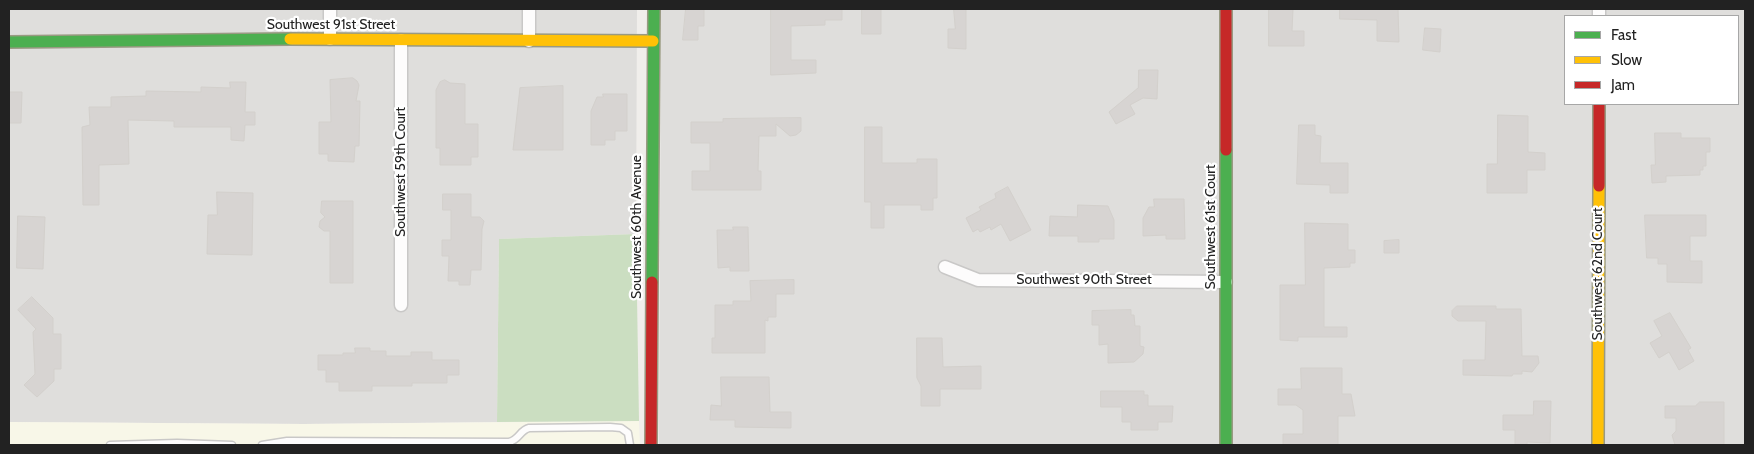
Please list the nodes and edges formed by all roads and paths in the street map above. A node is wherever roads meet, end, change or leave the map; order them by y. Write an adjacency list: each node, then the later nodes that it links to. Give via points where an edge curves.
1 (330, 9): 5 (street)
2 (529, 9): 7 (street)
3 (654, 9): 9 (street, Southwest 60th Avenue)
4 (1226, 9): 12 (street, Southwest 61st Court)
5 (330, 39): 6 (street, Southwest 91st Street); 8 (street, Southwest 91st Street)
6 (401, 40): 7 (street, Southwest 91st Street); 13 (street, Southwest 59th Court)
7 (529, 41): 9 (street, Southwest 91st Street)
8 (9, 42)
9 (653, 42): 19 (street, Southwest 60th Avenue)
10 (1599, 105): 21 (street, Southwest 62nd Court)
11 (946, 267): 12 (street, Southwest 90th Street, via 978,280)
12 (1226, 282): 20 (street, Southwest 61st Court)
13 (401, 305)
14 (146, 444): 15 (lane); 16 (lane)
15 (110, 445)
16 (232, 445)
17 (262, 445): 18 (lane, via 287,441 509,442 529,428 605,427 625,431)
18 (630, 445)
19 (651, 445)
20 (1226, 445)
21 (1598, 445)

